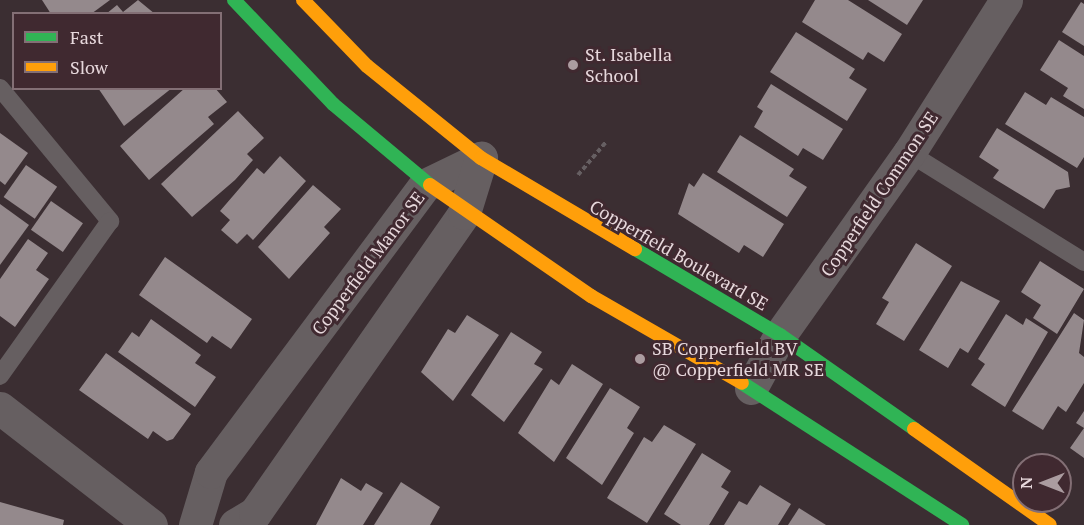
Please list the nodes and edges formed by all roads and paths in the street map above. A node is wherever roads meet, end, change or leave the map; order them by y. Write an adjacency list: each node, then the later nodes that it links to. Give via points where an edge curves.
1 (234, 0): 9 (street, via 333,104)
2 (303, 0): 7 (street, Copperfield Boulevard SE, via 367,66)
3 (1006, 0): 6 (street, Copperfield Common SE)
4 (0, 88): 13 (lane, via 110,221)
5 (606, 142): 8 (path)
6 (909, 153): 11 (lane); 12 (street, Copperfield Common SE)
7 (481, 158): 9 (street, Copperfield Manor SE); 10 (street); 12 (street, Copperfield Boulevard SE)
8 (578, 176)
9 (425, 185): 10 (street); 17 (street, Copperfield Manor SE, via 211,472)
10 (464, 213): 14 (street, via 591,296); 18 (street, via 255,513)
11 (1084, 262)
12 (780, 335): 14 (street, Copperfield Common SE); 20 (street, Copperfield Boulevard SE)
13 (0, 376)
14 (751, 388): 19 (street)
15 (0, 408): 16 (street)
16 (151, 525)
17 (195, 525)
18 (235, 525)
19 (962, 525)
20 (1050, 525)

